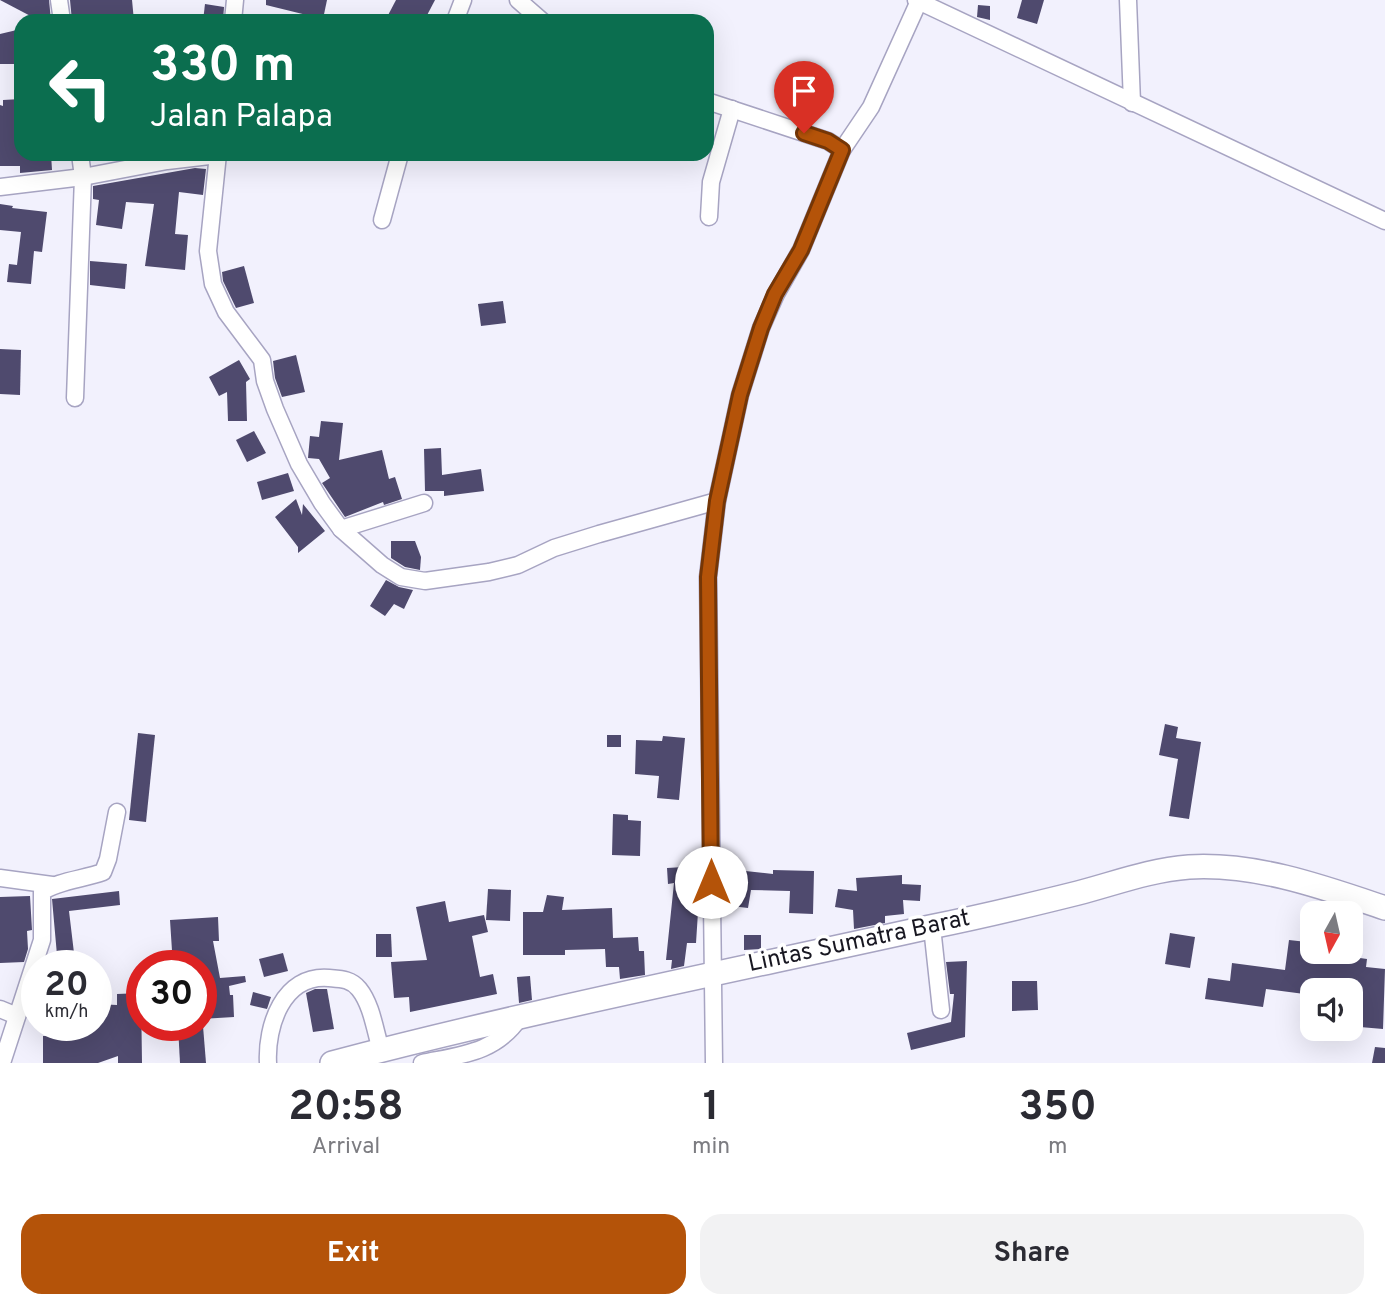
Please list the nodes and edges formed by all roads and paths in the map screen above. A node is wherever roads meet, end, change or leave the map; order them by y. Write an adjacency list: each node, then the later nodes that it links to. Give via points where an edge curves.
1 (518, 0): 4 (street)
2 (1128, 0): 6 (street)
3 (918, 1): 6 (street); 8 (street, via 872,107)
4 (534, 14)
5 (714, 103): 7 (street)
6 (1132, 103): 17 (street)
7 (732, 109): 8 (street, via 828,141); 15 (street, via 711,182)
8 (842, 150): 19 (street, via 801,250 761,328 740,395)
9 (81, 161): 13 (street)
10 (167, 161): 13 (street)
11 (217, 161): 21 (street, via 208,251 213,284 226,312 262,360 265,381 299,464)
12 (398, 161): 16 (street)
13 (83, 177): 14 (street); 18 (street)
14 (0, 187)
15 (709, 217)
16 (382, 220)
17 (1385, 220)
18 (75, 398)
19 (717, 501): 21 (street, via 554,548 518,565 425,581 401,577); 27 (street, via 708,577)
20 (424, 503): 21 (street)
21 (341, 529)
22 (117, 812): 24 (street, via 103,872)
23 (0, 877): 24 (street)
24 (52, 885): 30 (street, via 42,892 42,940)
25 (1385, 908): 26 (highway, Lintas Sumatra Barat, via 1301,881 1191,867 1140,874)
26 (932, 927): 27 (highway, Lintas Sumatra Barat); 29 (street)
27 (713, 973): 31 (highway, Lintas Sumatra Barat); 37 (street)
28 (0, 1009): 30 (street)
29 (941, 1010)
30 (17, 1016): 33 (street)
31 (520, 1017): 32 (highway, Lintas Sumatra Barat); 36 (street, via 509,1033 479,1051)
32 (381, 1050): 34 (street, via 358,988 347,980 323,978 298,985 283,1001 271,1023); 35 (highway, Lintas Sumatra Barat)
33 (2, 1063)
34 (268, 1063)
35 (332, 1063)
36 (422, 1063)
37 (714, 1063)

